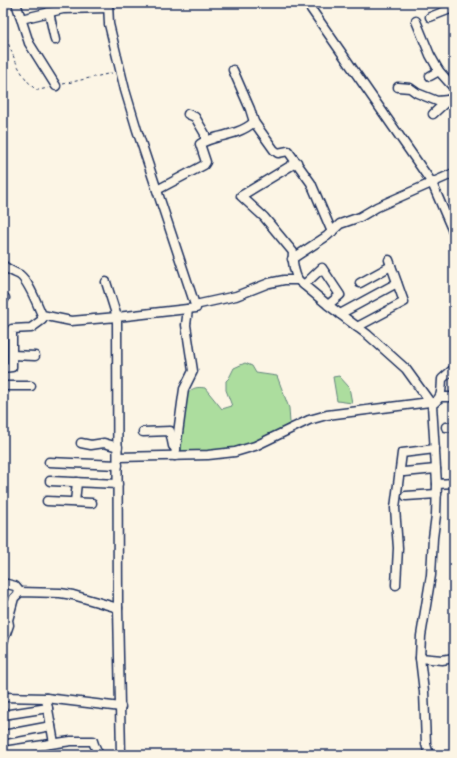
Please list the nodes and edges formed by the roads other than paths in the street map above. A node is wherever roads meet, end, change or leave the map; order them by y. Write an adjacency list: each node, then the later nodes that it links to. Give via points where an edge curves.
1 (16, 3): 7 (street)
2 (307, 3): 23 (street)
3 (108, 5): 5 (street); 24 (street, via 109,24 126,90)
4 (452, 7): 6 (street)
5 (50, 12): 7 (street); 9 (street)
6 (430, 17)
7 (21, 19): 13 (street, via 29,43)
8 (416, 21): 11 (street)
9 (56, 40)
10 (234, 70): 19 (street)
11 (439, 71): 12 (street); 15 (street)
12 (430, 76)
13 (56, 86)
14 (398, 87): 16 (street, via 410,88 437,100)
15 (454, 88)
16 (451, 99): 18 (street)
17 (188, 114): 20 (street, via 195,117 205,134)
18 (433, 114)
19 (254, 122): 20 (street, via 247,128); 21 (street, via 274,150 288,151)
20 (205, 140): 24 (street, via 200,144 206,162 204,165)
21 (297, 162): 25 (street, via 311,183); 27 (street, via 241,196 264,217 293,252)
22 (454, 173): 23 (street)
23 (432, 183): 25 (street, via 340,224); 26 (street)
24 (158, 190): 34 (street)
25 (332, 232): 27 (street)
26 (454, 234)
27 (292, 259): 30 (street)
28 (3, 266): 36 (street, via 26,282)
29 (106, 282): 37 (street)
30 (301, 283): 33 (street); 33 (street, via 322,268 340,295); 34 (street, via 284,280 269,283 236,296)
31 (360, 283): 32 (street, via 390,263)
32 (397, 283): 35 (street); 38 (street, via 404,302)
33 (328, 305): 35 (street)
34 (191, 307): 37 (street); 52 (street, via 186,325 193,371 184,389)
35 (340, 314): 38 (street)
36 (42, 315): 37 (street, via 71,321); 39 (street, via 42,320 31,328 12,329)
37 (117, 317): 50 (street)
38 (357, 327): 47 (street, via 406,369)
39 (12, 355): 40 (street); 41 (street, via 12,367)
40 (35, 356)
41 (3, 368)
42 (454, 370): 45 (street, via 442,379)
43 (3, 386): 44 (street)
44 (31, 386)
45 (440, 397): 46 (street); 47 (street)
46 (454, 397)
47 (431, 403): 51 (street); 52 (street, via 327,415 309,420 255,446 235,452 208,455)
48 (143, 432): 52 (street, via 170,431)
49 (81, 443): 50 (street, via 104,443)
50 (118, 447): 53 (street)
51 (435, 449): 55 (street); 68 (street, via 402,453 395,508 398,548)
52 (176, 452): 53 (street)
53 (118, 461): 54 (street); 60 (street)
54 (49, 462)
55 (436, 469): 56 (street); 61 (street)
56 (404, 472)
57 (50, 481): 58 (street)
58 (77, 482): 60 (street); 65 (street)
59 (454, 483): 61 (street)
60 (118, 484): 70 (street)
61 (437, 484): 62 (street)
62 (437, 494): 63 (street); 72 (street, via 431,575)
63 (406, 496)
64 (47, 501): 65 (street)
65 (75, 502): 66 (street)
66 (92, 503)
67 (3, 583): 69 (street, via 15,586)
68 (396, 585)
69 (20, 592): 70 (street, via 73,595); 71 (street, via 14,598)
70 (118, 608): 76 (street)
71 (3, 642)
72 (420, 658): 73 (street); 85 (street)
73 (454, 658)
74 (3, 697): 75 (street)
75 (46, 698): 76 (street); 77 (street)
76 (121, 707): 84 (street)
77 (48, 708): 78 (street); 79 (street)
78 (3, 715)
79 (51, 726): 80 (street); 81 (street)
80 (3, 735)
81 (54, 743): 82 (street); 83 (street, via 71,740 93,741)
82 (3, 751)
83 (99, 755)
84 (121, 755)
85 (429, 755)

